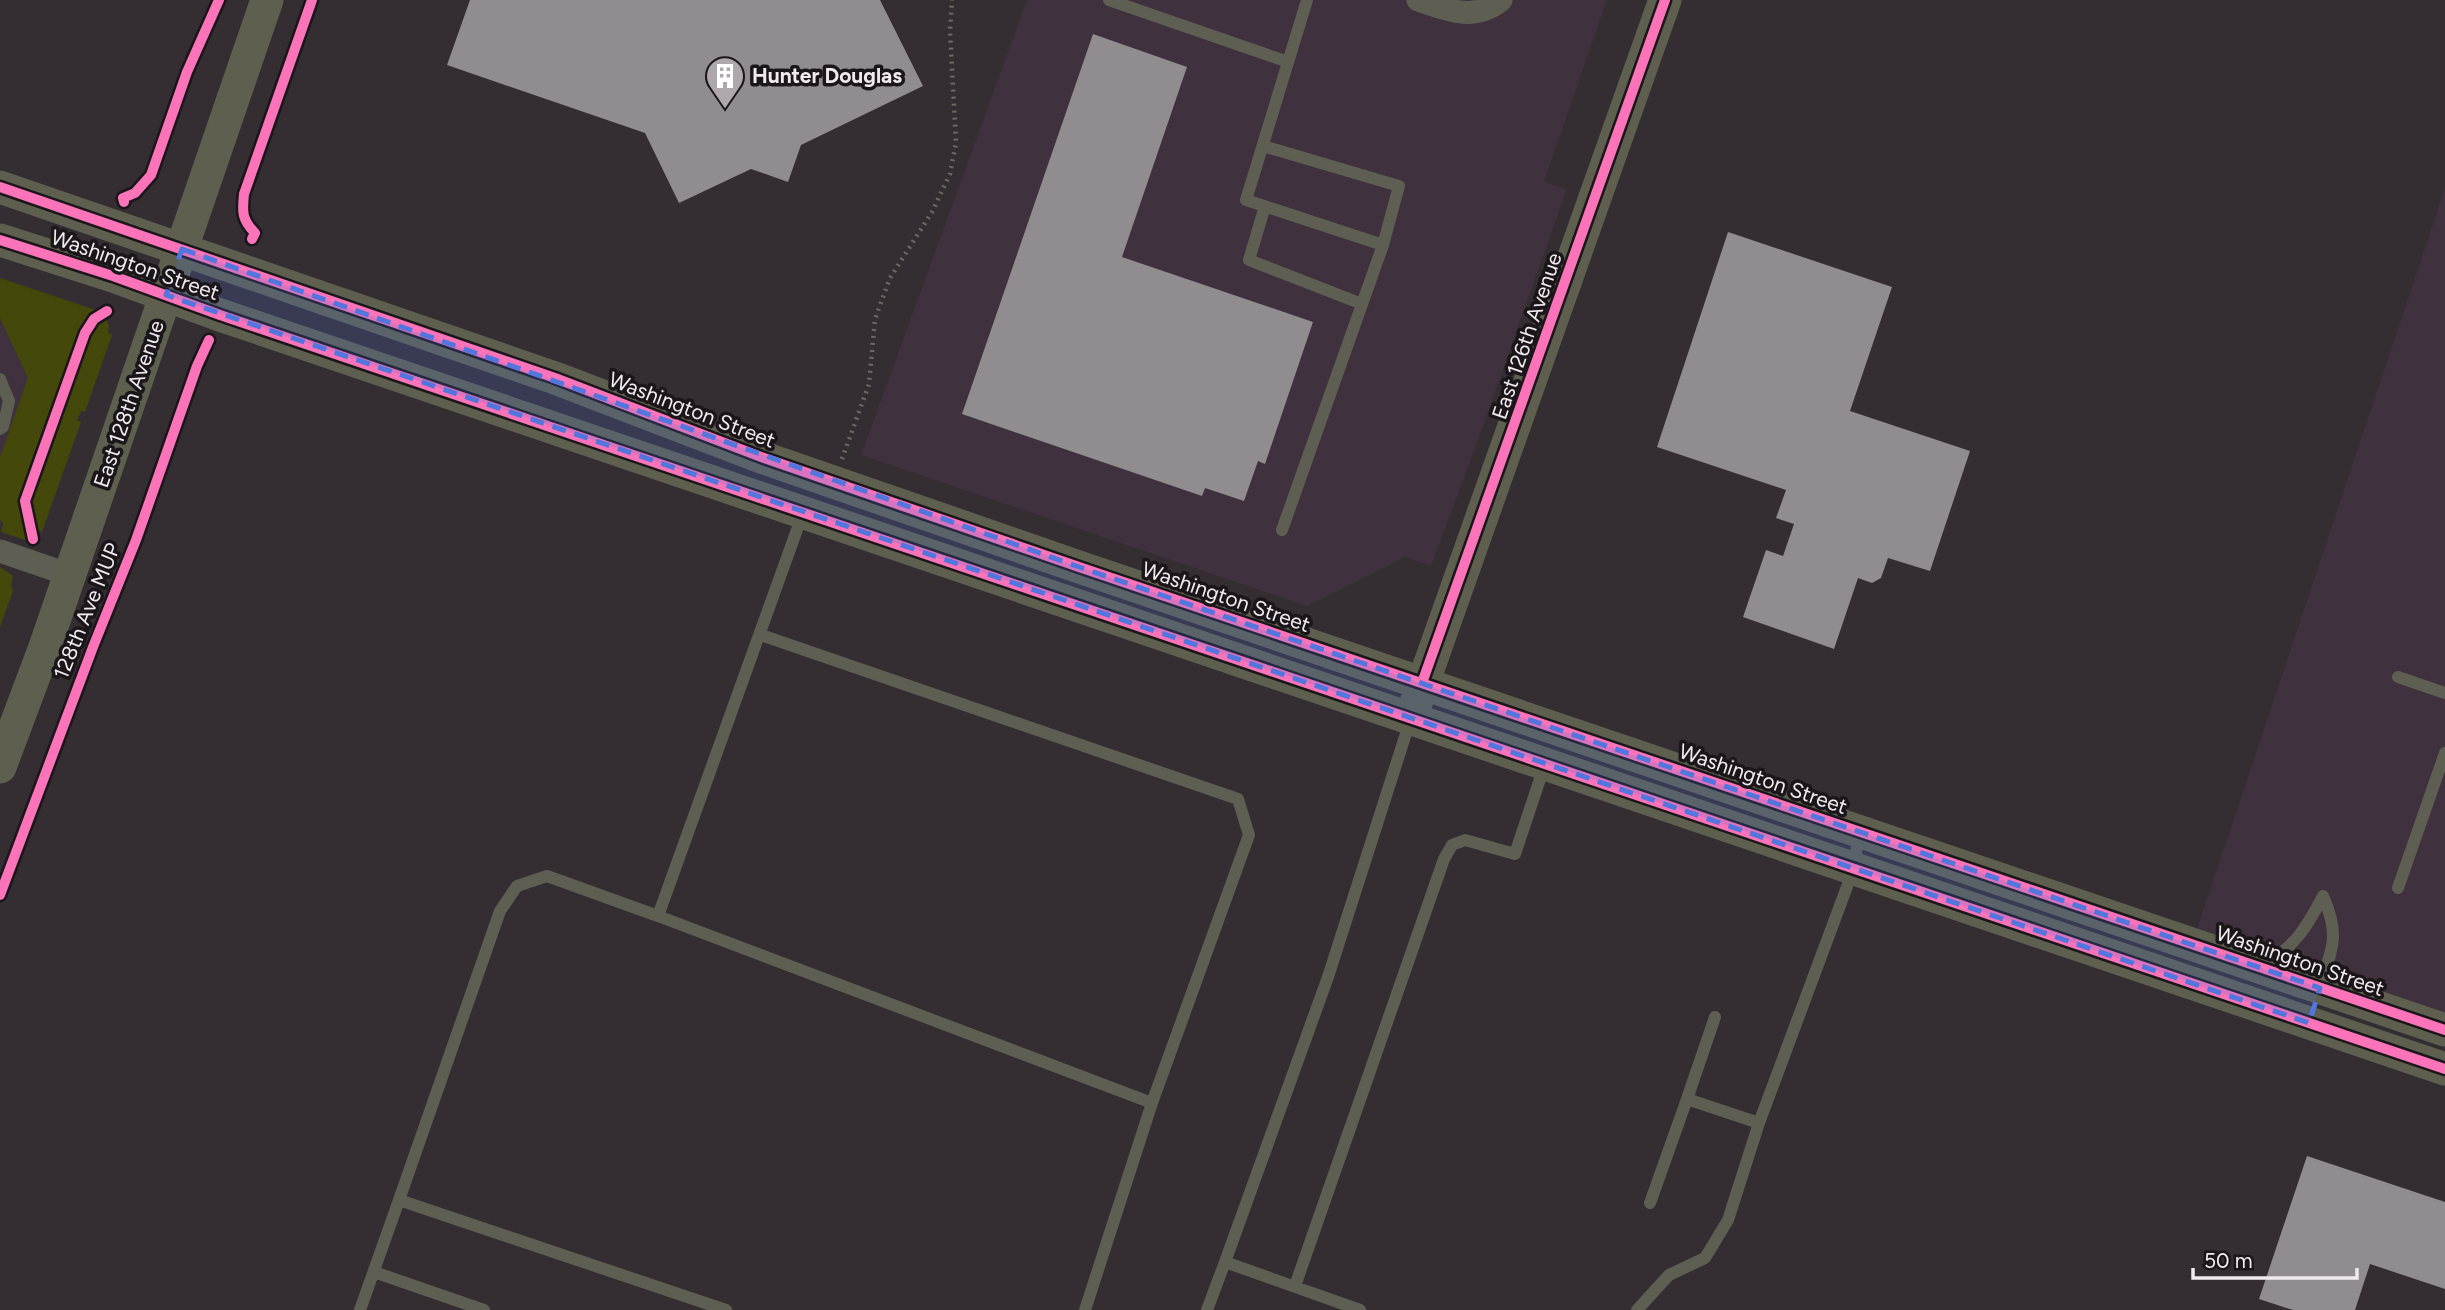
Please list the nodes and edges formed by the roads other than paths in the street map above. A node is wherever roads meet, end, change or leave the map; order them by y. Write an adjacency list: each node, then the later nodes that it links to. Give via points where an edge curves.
1 (267, 0): 13 (main road, East 128th Avenue)
2 (1109, 0): 7 (lane)
3 (1307, 0): 7 (lane)
4 (1418, 0): 5 (street, via 1466,14 1481,12)
5 (1501, 0)
6 (1665, 0): 24 (main road, East 126th Avenue)
7 (1288, 62): 8 (lane)
8 (1263, 146): 10 (lane, via 1247,200); 12 (lane, via 1399,186)
9 (0, 187): 13 (main road, Washington Street)
10 (1265, 206): 12 (lane); 15 (lane, via 1249,260)
11 (0, 240): 14 (main road, Washington Street)
12 (1384, 245): 15 (lane)
13 (182, 249): 14 (main road, East 128th Avenue); 24 (main road, Washington Street, via 555,378 764,458)
14 (166, 295): 18 (main road, Washington Street); 21 (main road, East 128th Avenue)
15 (1362, 304): 19 (lane)
16 (0, 379): 17 (lane, via 9,401)
17 (0, 429)
18 (803, 513): 22 (lane); 26 (main road, Washington Street)
19 (1282, 530)
20 (0, 551): 21 (street)
21 (70, 575): 29 (main road, East 128th Avenue)
22 (761, 635): 33 (lane); 41 (lane, via 1238,799 1249,835)
23 (2398, 677): 25 (lane)
24 (1422, 683): 26 (main road, East 126th Avenue); 30 (main road, Washington Street)
25 (2445, 693)
26 (1411, 719): 28 (main road, Washington Street); 45 (lane, via 1328,977)
27 (2445, 753): 32 (lane)
28 (1545, 764): 31 (main road, Washington Street); 47 (lane, via 1515,854 1465,840 1452,845 1444,859)
29 (0, 767)
30 (1858, 831): 31 (lane); 34 (main road, Washington Street)
31 (1854, 867): 37 (main road, Washington Street); 42 (lane)
32 (2398, 888)
33 (658, 916): 41 (lane); 43 (lane, via 547,876 517,886 500,911)
34 (2259, 967): 35 (main road, Washington Street); 35 (lane, via 2280,956 2298,938 2323,896 2334,932)
35 (2320, 988): 37 (main road); 38 (main road, Washington Street)
36 (1715, 1017): 40 (lane)
37 (2309, 1023): 39 (main road, Washington Street)
38 (2445, 1030)
39 (2445, 1069)
40 (1687, 1099): 42 (lane); 44 (lane)
41 (1153, 1103): 51 (lane)
42 (1759, 1123): 54 (lane, via 1728,1220 1705,1258 1669,1275)
43 (399, 1200): 46 (lane); 50 (lane)
44 (1650, 1203)
45 (1226, 1262): 47 (lane); 52 (lane)
46 (374, 1272): 48 (lane); 49 (lane)
47 (1295, 1286): 53 (lane)
48 (360, 1310)
49 (484, 1310)
50 (726, 1310)
51 (1085, 1310)
52 (1208, 1310)
53 (1360, 1310)
54 (1637, 1310)

